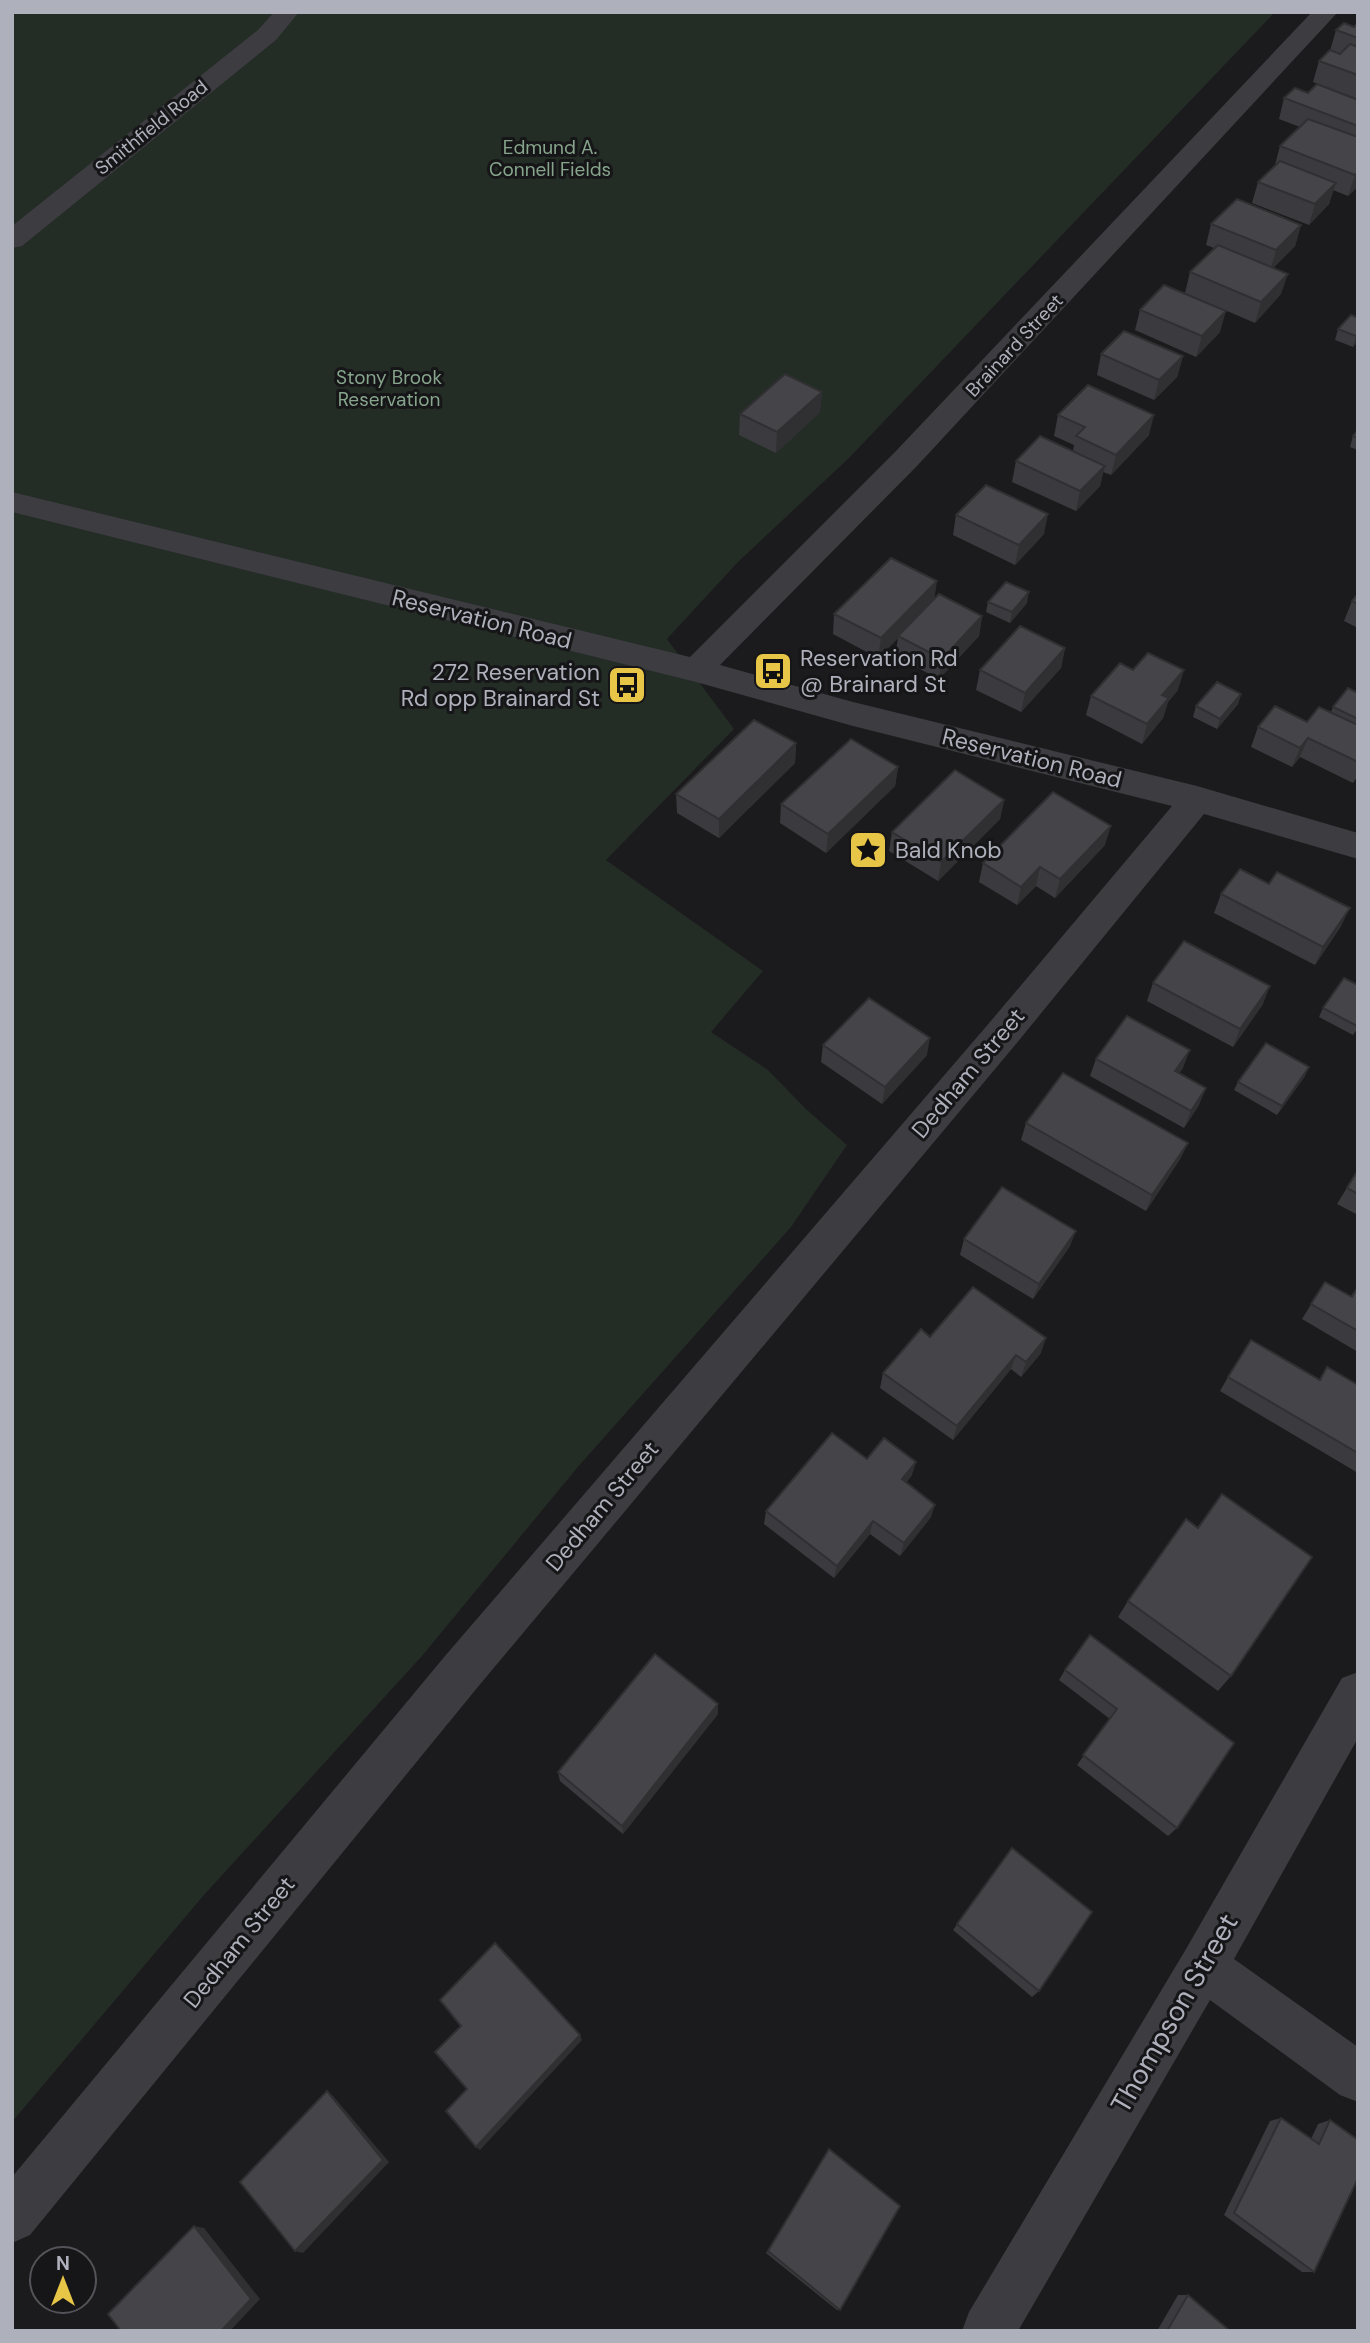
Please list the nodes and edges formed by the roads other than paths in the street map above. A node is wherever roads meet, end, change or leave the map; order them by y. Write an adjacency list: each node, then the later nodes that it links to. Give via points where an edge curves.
1 (287, 12): 3 (street, Smithfield Road, via 267,35)
2 (1326, 12): 5 (street, Brainard Street, via 906,459)
3 (12, 240)
4 (12, 502): 5 (street, Reservation Road)
5 (696, 670): 6 (street, Reservation Road)
6 (1197, 799): 7 (street, Reservation Road); 11 (street, Dedham Street, via 461,1672)
7 (1358, 846)
8 (1358, 1694): 9 (street, Thompson Street)
9 (1203, 1966): 10 (street); 12 (street, Thompson Street)
10 (1358, 2077)
11 (12, 2217)
12 (988, 2331)

